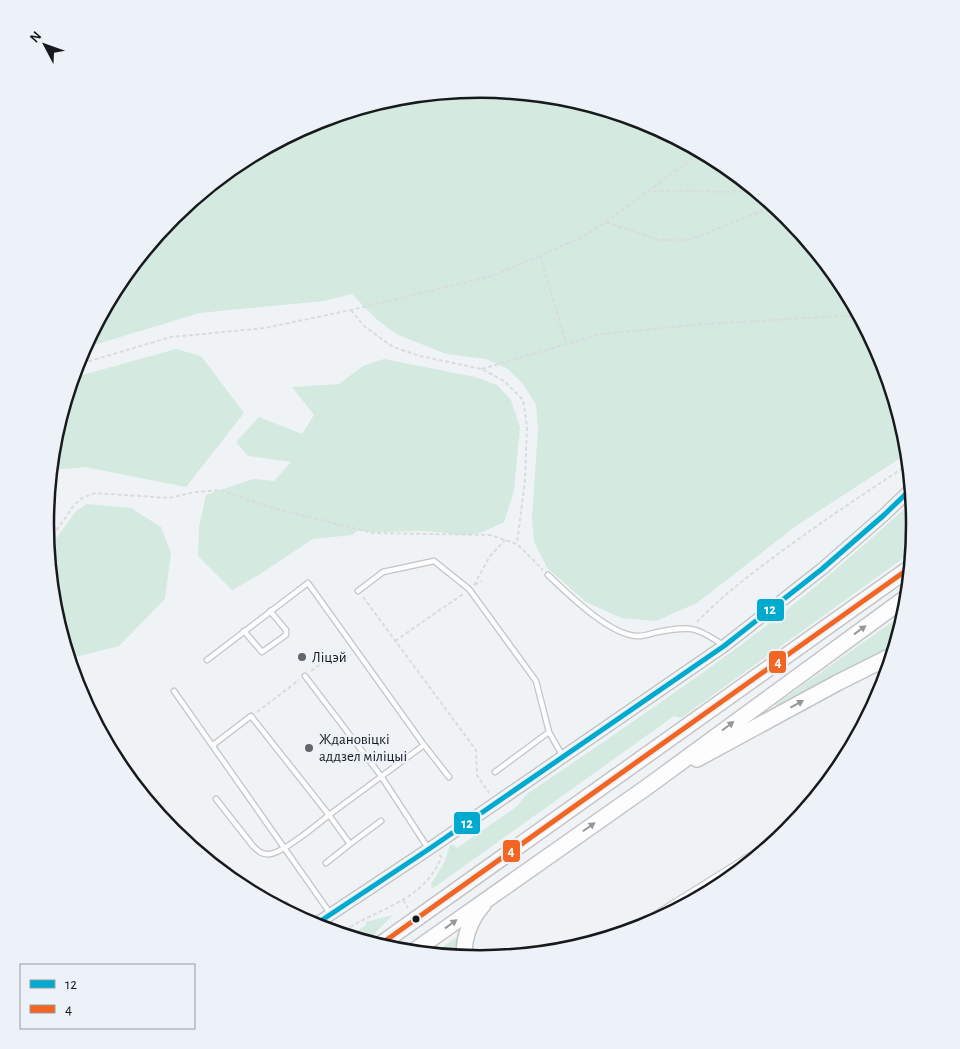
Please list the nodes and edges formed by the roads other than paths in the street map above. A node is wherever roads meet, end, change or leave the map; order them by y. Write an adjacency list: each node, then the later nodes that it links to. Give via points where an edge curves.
1 (905, 496): 8 (street, via 822,569)
2 (904, 572): 33 (highway)
3 (548, 575): 8 (lane, via 597,618 625,633 639,636 692,628)
4 (358, 591): 13 (lane, via 383,572 434,561 471,588 536,681)
5 (899, 603): 20 (highway, one-way to 5)
6 (270, 611): 7 (lane); 7 (lane, via 287,633 279,640 262,652); 15 (lane, via 308,583)
7 (244, 631): 10 (lane)
8 (724, 646): 16 (street)
9 (885, 658): 20 (highway, one-way to 9)
10 (207, 660)
11 (305, 676): 18 (lane)
12 (174, 691): 14 (lane)
13 (550, 732): 16 (lane); 17 (lane)
14 (213, 745): 22 (lane, via 251,716); 25 (lane)
15 (424, 746): 18 (lane); 19 (lane)
16 (562, 757): 26 (street)
17 (495, 772)
18 (381, 776): 22 (lane); 26 (lane)
19 (449, 778)
20 (647, 786): 29 (highway, one-way to 20)
21 (216, 799): 25 (lane, via 257,851 268,855)
22 (329, 815): 24 (lane); 25 (lane)
23 (381, 821): 24 (lane)
24 (350, 844): 27 (lane)
25 (284, 847): 31 (lane)
26 (434, 851): 31 (street)
27 (326, 863)
28 (730, 869): 30 (street)
29 (494, 893): 34 (highway, one-way to 29); 35 (highway, via 471,924 465,939)
30 (680, 901)
31 (331, 914): 32 (street)
32 (322, 920)
33 (386, 940)
34 (420, 946)
35 (465, 950)

